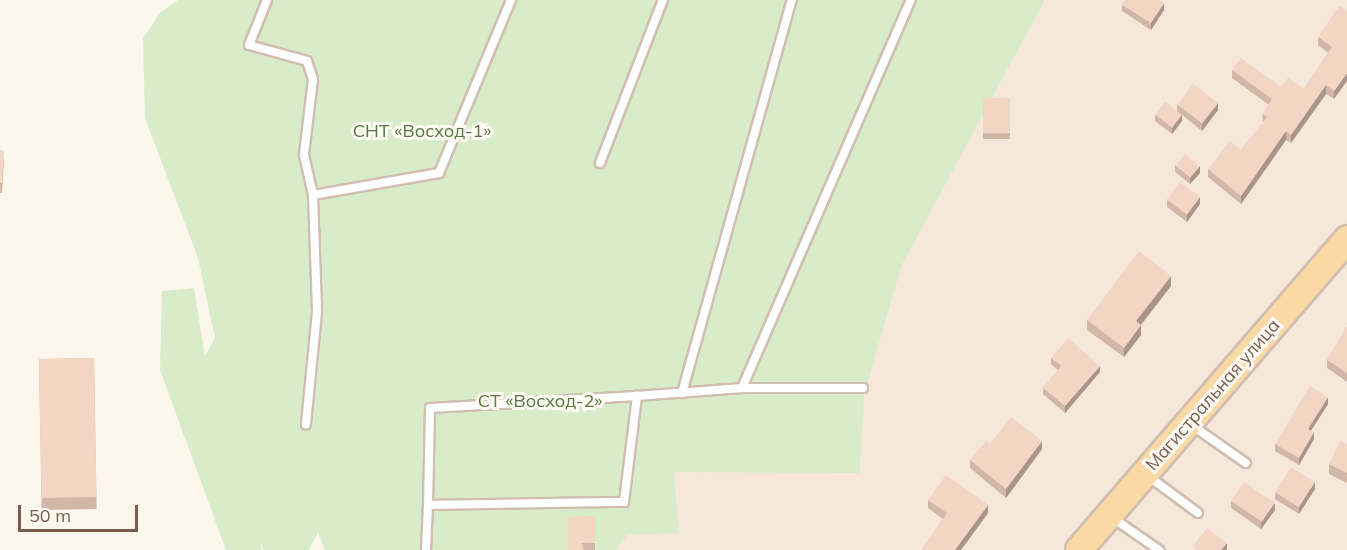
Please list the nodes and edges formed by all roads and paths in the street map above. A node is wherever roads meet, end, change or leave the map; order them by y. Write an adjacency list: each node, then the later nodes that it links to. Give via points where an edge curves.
1 (267, 0): 7 (lane, via 249,45 307,61 312,79 304,155)
2 (511, 0): 7 (lane, via 439,173)
3 (663, 0): 6 (lane)
4 (792, 0): 11 (lane)
5 (911, 0): 9 (lane)
6 (600, 163)
7 (313, 195): 13 (lane, via 317,312)
8 (1347, 239): 14 (main road, Магистральная улица)
9 (742, 388): 10 (lane); 11 (lane)
10 (863, 388)
11 (682, 393): 12 (lane)
12 (637, 396): 17 (lane, via 624,502); 17 (lane, via 430,408)
13 (306, 424)
14 (1190, 424): 15 (lane); 16 (main road, Магистральная улица)
15 (1246, 463)
16 (1145, 474): 18 (lane); 19 (main road, Магистральная улица)
17 (428, 505): 20 (lane)
18 (1198, 513)
19 (1109, 515): 21 (main road, Магистральная улица); 22 (lane)
20 (426, 550)
21 (1079, 550)
22 (1159, 550)

